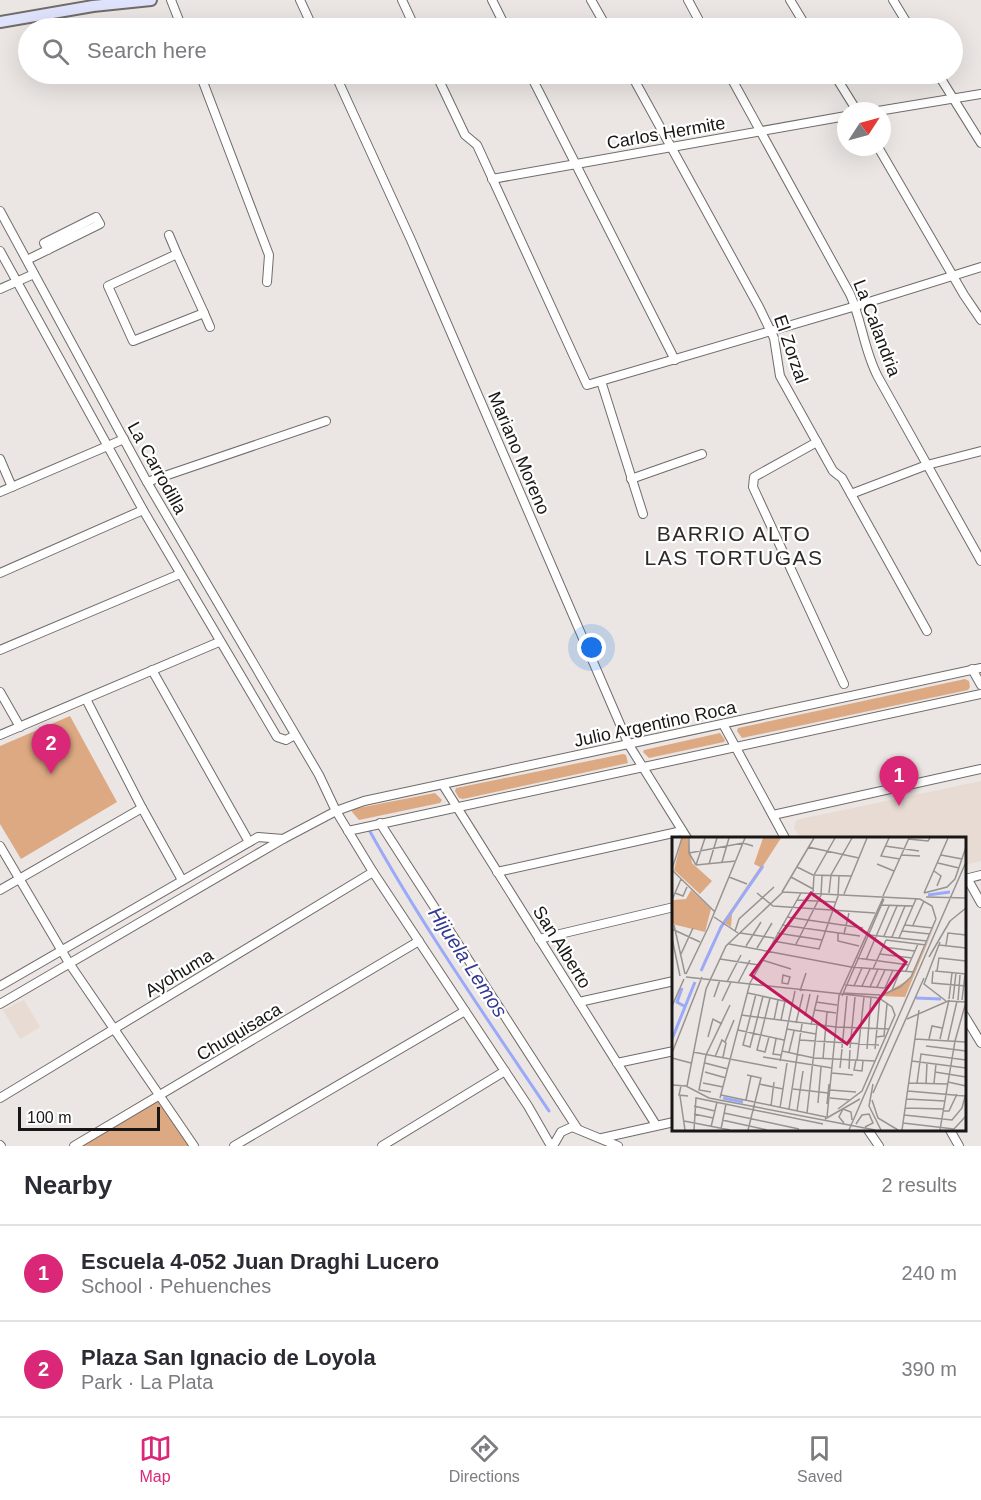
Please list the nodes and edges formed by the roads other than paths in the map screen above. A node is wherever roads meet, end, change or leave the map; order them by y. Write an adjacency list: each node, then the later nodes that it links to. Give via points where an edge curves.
1 (151, 0): 10 (street)
2 (171, 0): 12 (street)
3 (300, 0): 13 (street)
4 (402, 0): 14 (street)
5 (492, 0): 15 (street)
6 (591, 0): 16 (street)
7 (688, 0): 17 (street)
8 (790, 0): 18 (street)
9 (892, 0): 19 (street)
10 (114, 2): 11 (street)
11 (23, 18)
12 (178, 18)
13 (308, 18)
14 (410, 18)
15 (502, 18)
16 (601, 18)
17 (698, 18)
18 (801, 18)
19 (904, 18)
20 (18, 19): 21 (street)
21 (0, 22)
22 (204, 84): 51 (street, via 270,255)
23 (340, 84): 93 (street, Mariano Moreno)
24 (441, 84): 40 (street)
25 (535, 84): 39 (street)
26 (637, 84): 37 (street, El Zorzal)
27 (735, 84): 35 (street, La Calandria)
28 (840, 84): 32 (street)
29 (944, 84): 31 (street)
30 (981, 94): 31 (street)
31 (953, 98): 33 (street); 36 (street)
32 (851, 102)
33 (891, 109)
34 (837, 118): 35 (street, Carlos Hermite)
35 (761, 131): 37 (street, Carlos Hermite); 53 (street, La Calandria)
36 (981, 143)
37 (672, 148): 39 (street, Carlos Hermite); 57 (street, El Zorzal)
38 (883, 156): 49 (street)
39 (576, 165): 40 (street, Carlos Hermite); 58 (street)
40 (492, 179): 59 (street, via 587,385)
41 (0, 211): 46 (street, La Carrodilla)
42 (169, 235): 45 (street)
43 (48, 250): 43 (street, via 100,224 96,217 44,243); 46 (street)
44 (0, 251): 50 (street, La Carrodilla)
45 (177, 254): 54 (street); 54 (street, via 108,286 133,341)
46 (27, 260): 48 (street, La Carrodilla)
47 (981, 267): 49 (street)
48 (34, 274): 50 (street); 61 (street, La Carrodilla)
49 (954, 275): 53 (street); 55 (street)
50 (17, 282): 52 (street); 63 (street, La Carrodilla)
51 (267, 282)
52 (0, 289)
53 (856, 306): 57 (street); 67 (street, La Calandria, via 872,366)
54 (204, 313): 56 (street)
55 (981, 320)
56 (210, 327)
57 (771, 330): 58 (street); 62 (street, El Zorzal, via 780,376)
58 (675, 360): 59 (street)
59 (601, 381): 68 (street)
60 (326, 422): 69 (street)
61 (124, 439): 63 (street); 69 (street, La Carrodilla)
62 (817, 442): 72 (street, El Zorzal); 84 (street, via 754,477 753,487)
63 (107, 446): 70 (street); 73 (street, La Carrodilla)
64 (981, 451): 67 (street)
65 (702, 454): 68 (street)
66 (0, 459): 70 (street)
67 (927, 465): 72 (street); 75 (street, La Calandria)
68 (632, 479): 74 (street)
69 (147, 482): 92 (street, La Carrodilla)
70 (12, 487): 71 (street)
71 (0, 492)
72 (851, 494): 79 (street, El Zorzal)
73 (143, 510): 77 (street); 78 (street, La Carrodilla)
74 (643, 514)
75 (981, 561)
76 (0, 562): 77 (street)
77 (2, 572)
78 (180, 574): 80 (street, La Carrodilla); 81 (street)
79 (927, 631)
80 (219, 642): 83 (street); 92 (street, La Carrodilla, via 277,737 286,740)
81 (0, 650)
82 (977, 668): 85 (street); 89 (street, Julio Argentino Roca)
83 (152, 670): 88 (street); 108 (street)
84 (844, 684)
85 (981, 685)
86 (0, 692): 90 (street)
87 (981, 694): 94 (street)
88 (86, 699): 90 (street); 98 (street)
89 (723, 724): 93 (street, Julio Argentino Roca); 94 (street)
90 (20, 727): 91 (street)
91 (0, 735)
92 (295, 735): 100 (street, La Carrodilla)
93 (629, 745): 95 (street, Mariano Moreno); 97 (street, Julio Argentino Roca)
94 (735, 746): 95 (street); 101 (street)
95 (643, 768): 99 (street); 104 (street, Mariano Moreno)
96 (981, 769): 101 (street)
97 (442, 785): 99 (street, San Alberto); 100 (street, Julio Argentino Roca, via 364,801)
98 (142, 808): 113 (street); 115 (street)
99 (456, 808): 102 (street); 111 (street, San Alberto)
100 (336, 811): 103 (street, La Carrodilla); 107 (street, Julio Argentino Roca)
101 (772, 815): 105 (street)
102 (380, 823): 103 (street); 138 (street)
103 (348, 831): 110 (street, La Carrodilla)
104 (685, 835)
105 (784, 837)
106 (672, 838): 111 (street)
107 (283, 839): 108 (street, via 261,837); 122 (street, Julio Argentino Roca)
108 (249, 842): 115 (street)
109 (0, 846): 113 (street)
110 (374, 872): 120 (street, La Carrodilla); 129 (street, Ayohuma)
111 (497, 872): 119 (street, San Alberto)
112 (981, 875): 114 (street)
113 (20, 879): 116 (street); 121 (street)
114 (966, 879): 117 (street)
115 (182, 880): 121 (street)
116 (0, 890)
117 (981, 903)
118 (672, 907): 119 (street)
119 (539, 939): 125 (street, San Alberto)
120 (419, 941): 127 (street, La Carrodilla); 134 (street, Chuquisaca)
121 (62, 951): 122 (street); 124 (street)
122 (69, 963): 126 (street, Julio Argentino Roca); 129 (street)
123 (672, 981): 125 (street)
124 (0, 986)
125 (579, 1002): 132 (street, San Alberto)
126 (0, 1004)
127 (465, 1011): 133 (street, La Carrodilla); 144 (street)
128 (966, 1018): 130 (street)
129 (115, 1029): 134 (street); 135 (street, Ayohuma)
130 (981, 1044)
131 (672, 1051): 132 (street)
132 (617, 1063): 137 (street, San Alberto)
133 (505, 1071): 145 (street); 146 (street, La Carrodilla)
134 (161, 1096): 142 (street, Chuquisaca); 143 (street)
135 (0, 1098)
136 (672, 1122): 137 (street)
137 (656, 1125): 141 (street)
138 (577, 1128): 141 (street); 146 (street, via 562,1130)
139 (868, 1131): 148 (street)
140 (951, 1131): 149 (street)
141 (601, 1138): 147 (street)
142 (74, 1146)
143 (194, 1146)
144 (234, 1146)
145 (382, 1146)
146 (552, 1146)
147 (618, 1146)
148 (876, 1146)
149 (959, 1146)

